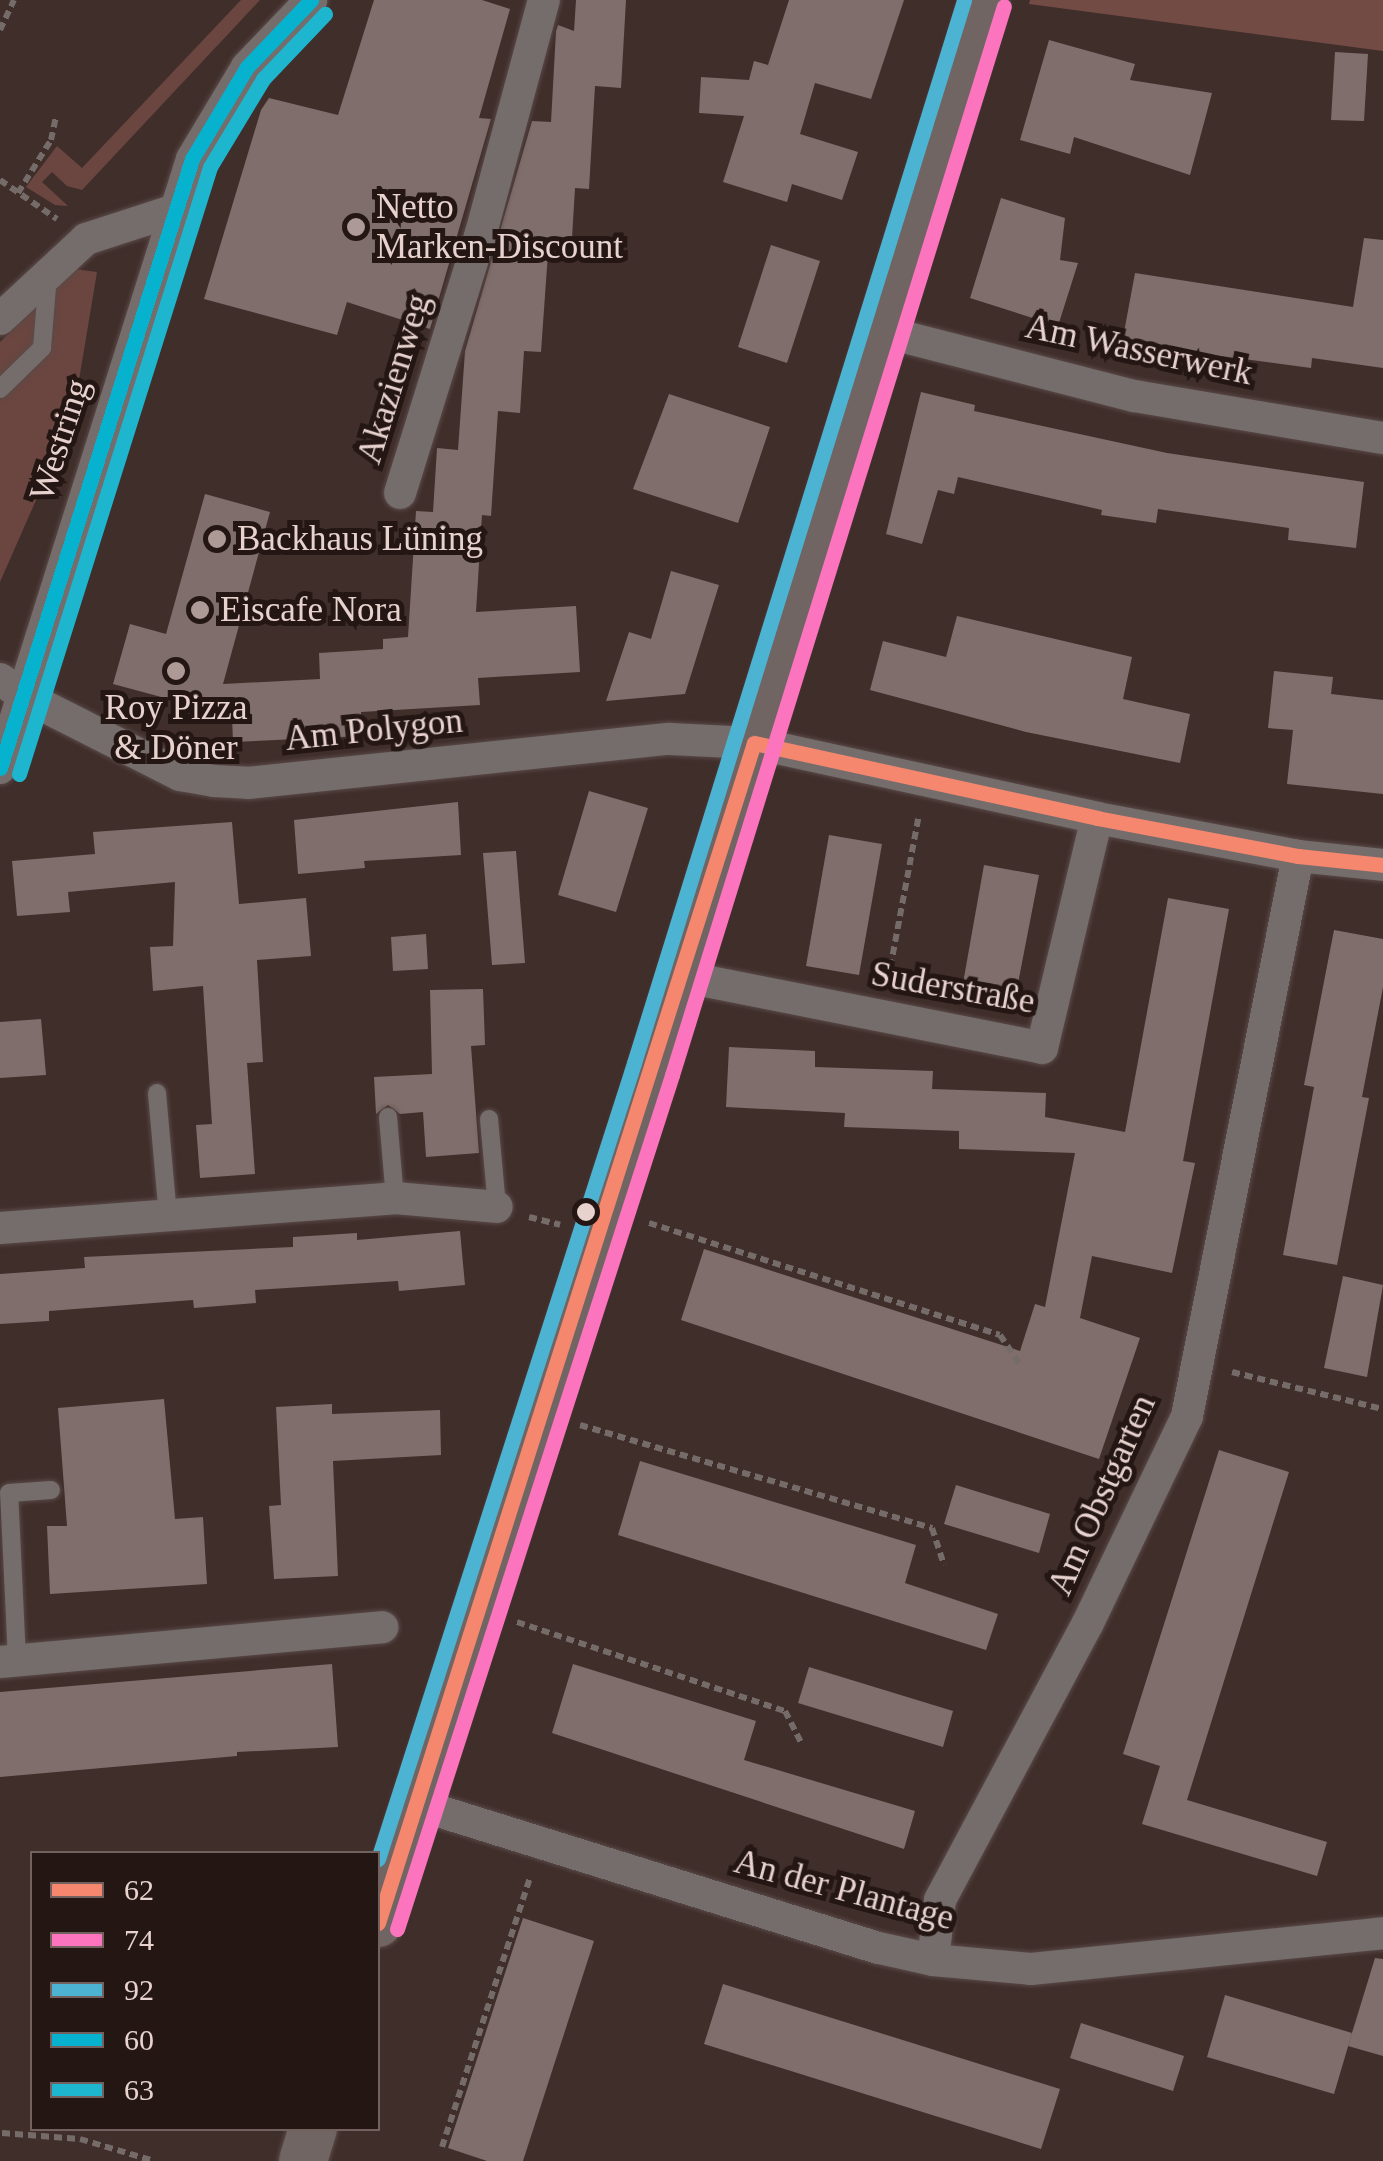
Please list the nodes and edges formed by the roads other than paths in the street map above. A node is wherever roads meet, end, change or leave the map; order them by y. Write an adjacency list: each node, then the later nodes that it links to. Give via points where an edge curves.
1 (310, 0): 4 (street, Westring, via 247,66 218,109)
2 (544, 0): 10 (street, Akazienweg)
3 (985, 0): 7 (street)
4 (175, 210): 5 (street, via 86,240); 11 (street, Westring)
5 (48, 275): 6 (street); 8 (lane, via 42,348)
6 (0, 320)
7 (882, 331): 9 (street, Am Wasserwerk, via 1134,396); 12 (street)
8 (0, 389)
9 (1383, 438)
10 (400, 494)
11 (11, 687): 12 (street, Am Polygon, via 180,775 214,781 248,783 670,739); 13 (street, Westring)
12 (754, 743): 14 (street); 17 (street)
13 (0, 768)
14 (1097, 818): 15 (street); 17 (street, Suderstraße, via 1042,1048)
15 (1298, 856): 16 (street); 31 (street, Am Obstgarten, via 1187,1416 1088,1623 940,1900)
16 (1383, 866)
17 (680, 976): 28 (street)
18 (157, 1093): 23 (lane)
19 (388, 1117): 21 (lane)
20 (489, 1120): 22 (lane)
21 (395, 1198): 22 (street); 23 (street)
22 (497, 1207)
23 (168, 1217): 24 (street)
24 (0, 1228)
25 (51, 1490): 27 (lane, via 8,1493)
26 (382, 1627): 27 (street)
27 (8, 1661)
28 (416, 1804): 29 (street); 31 (street, An der Plantage)
29 (380, 1917)
30 (1383, 1933): 31 (street, An der Plantage, via 1031,1968)
31 (933, 1960)
32 (312, 2131): 33 (street)
33 (303, 2161)

